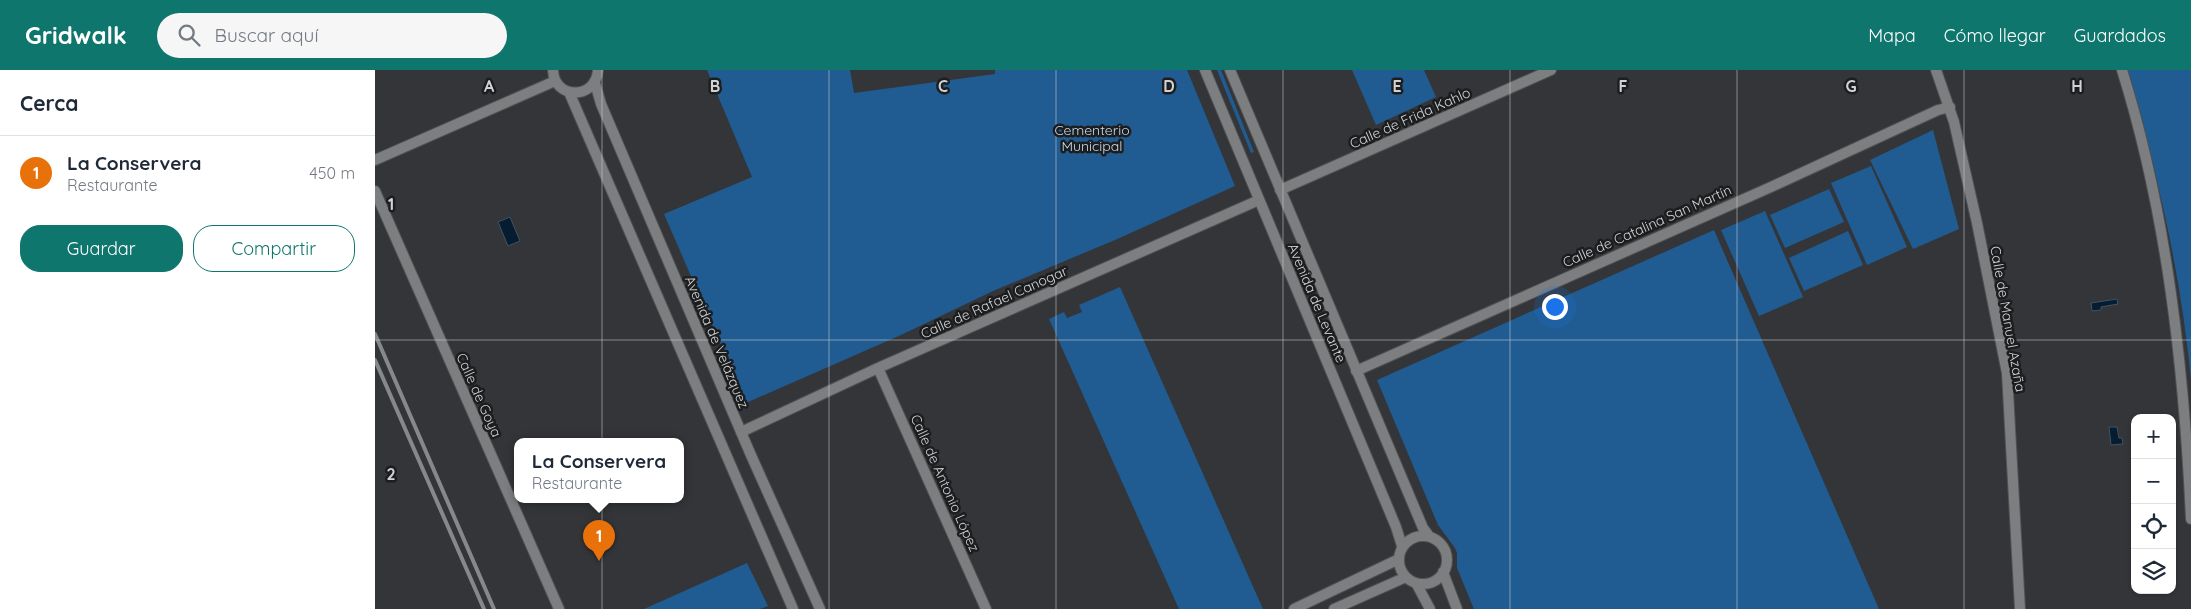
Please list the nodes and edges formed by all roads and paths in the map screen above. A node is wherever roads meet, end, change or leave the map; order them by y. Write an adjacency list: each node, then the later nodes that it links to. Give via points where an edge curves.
1 (553, 70): 8 (street)
2 (598, 70): 9 (street)
3 (1205, 70): 15 (street, Avenida de Levante)
4 (1230, 70): 13 (street, Avenida de Levante)
5 (1551, 70): 13 (street, Calle de Frida Kahlo)
6 (1936, 70): 11 (street, Calle de Manuel Azaña)
7 (2122, 70): 19 (street, via 2159,216 2184,412)
8 (555, 81): 10 (street); 12 (street)
9 (595, 83): 10 (street, via 580,93); 18 (street, Avenida de Velázquez, via 601,104)
10 (569, 92): 27 (street)
11 (1950, 108): 17 (street, Calle de Catalina San Martín, via 1938,110); 34 (street, Calle de Manuel Azaña, via 2007,373)
12 (375, 160)
13 (1280, 190): 17 (street, Avenida de Levante)
14 (375, 191): 26 (street, Calle de Goya)
15 (1259, 200): 16 (street, Calle de Rafael Canogar); 21 (street, Avenida de Levante)
16 (878, 368): 18 (street, Calle de Rafael Canogar); 29 (street, Calle de Antonio López)
17 (1356, 371): 20 (street, Avenida de Levante)
18 (741, 432): 28 (street, Avenida de Velázquez)
19 (2191, 519)
20 (1429, 536): 21 (street, via 1409,539); 23 (street, via 1440,542 1446,554)
21 (1402, 546): 22 (street)
22 (1399, 559): 24 (street); 30 (street)
23 (1443, 572): 25 (street, via 1431,582); 33 (street)
24 (1406, 577): 25 (street); 31 (street)
25 (1416, 583): 32 (street)
26 (559, 609)
27 (793, 609)
28 (819, 609)
29 (986, 609)
30 (1294, 609)
31 (1334, 609)
32 (1430, 609)
33 (1457, 609)
34 (2020, 609)

